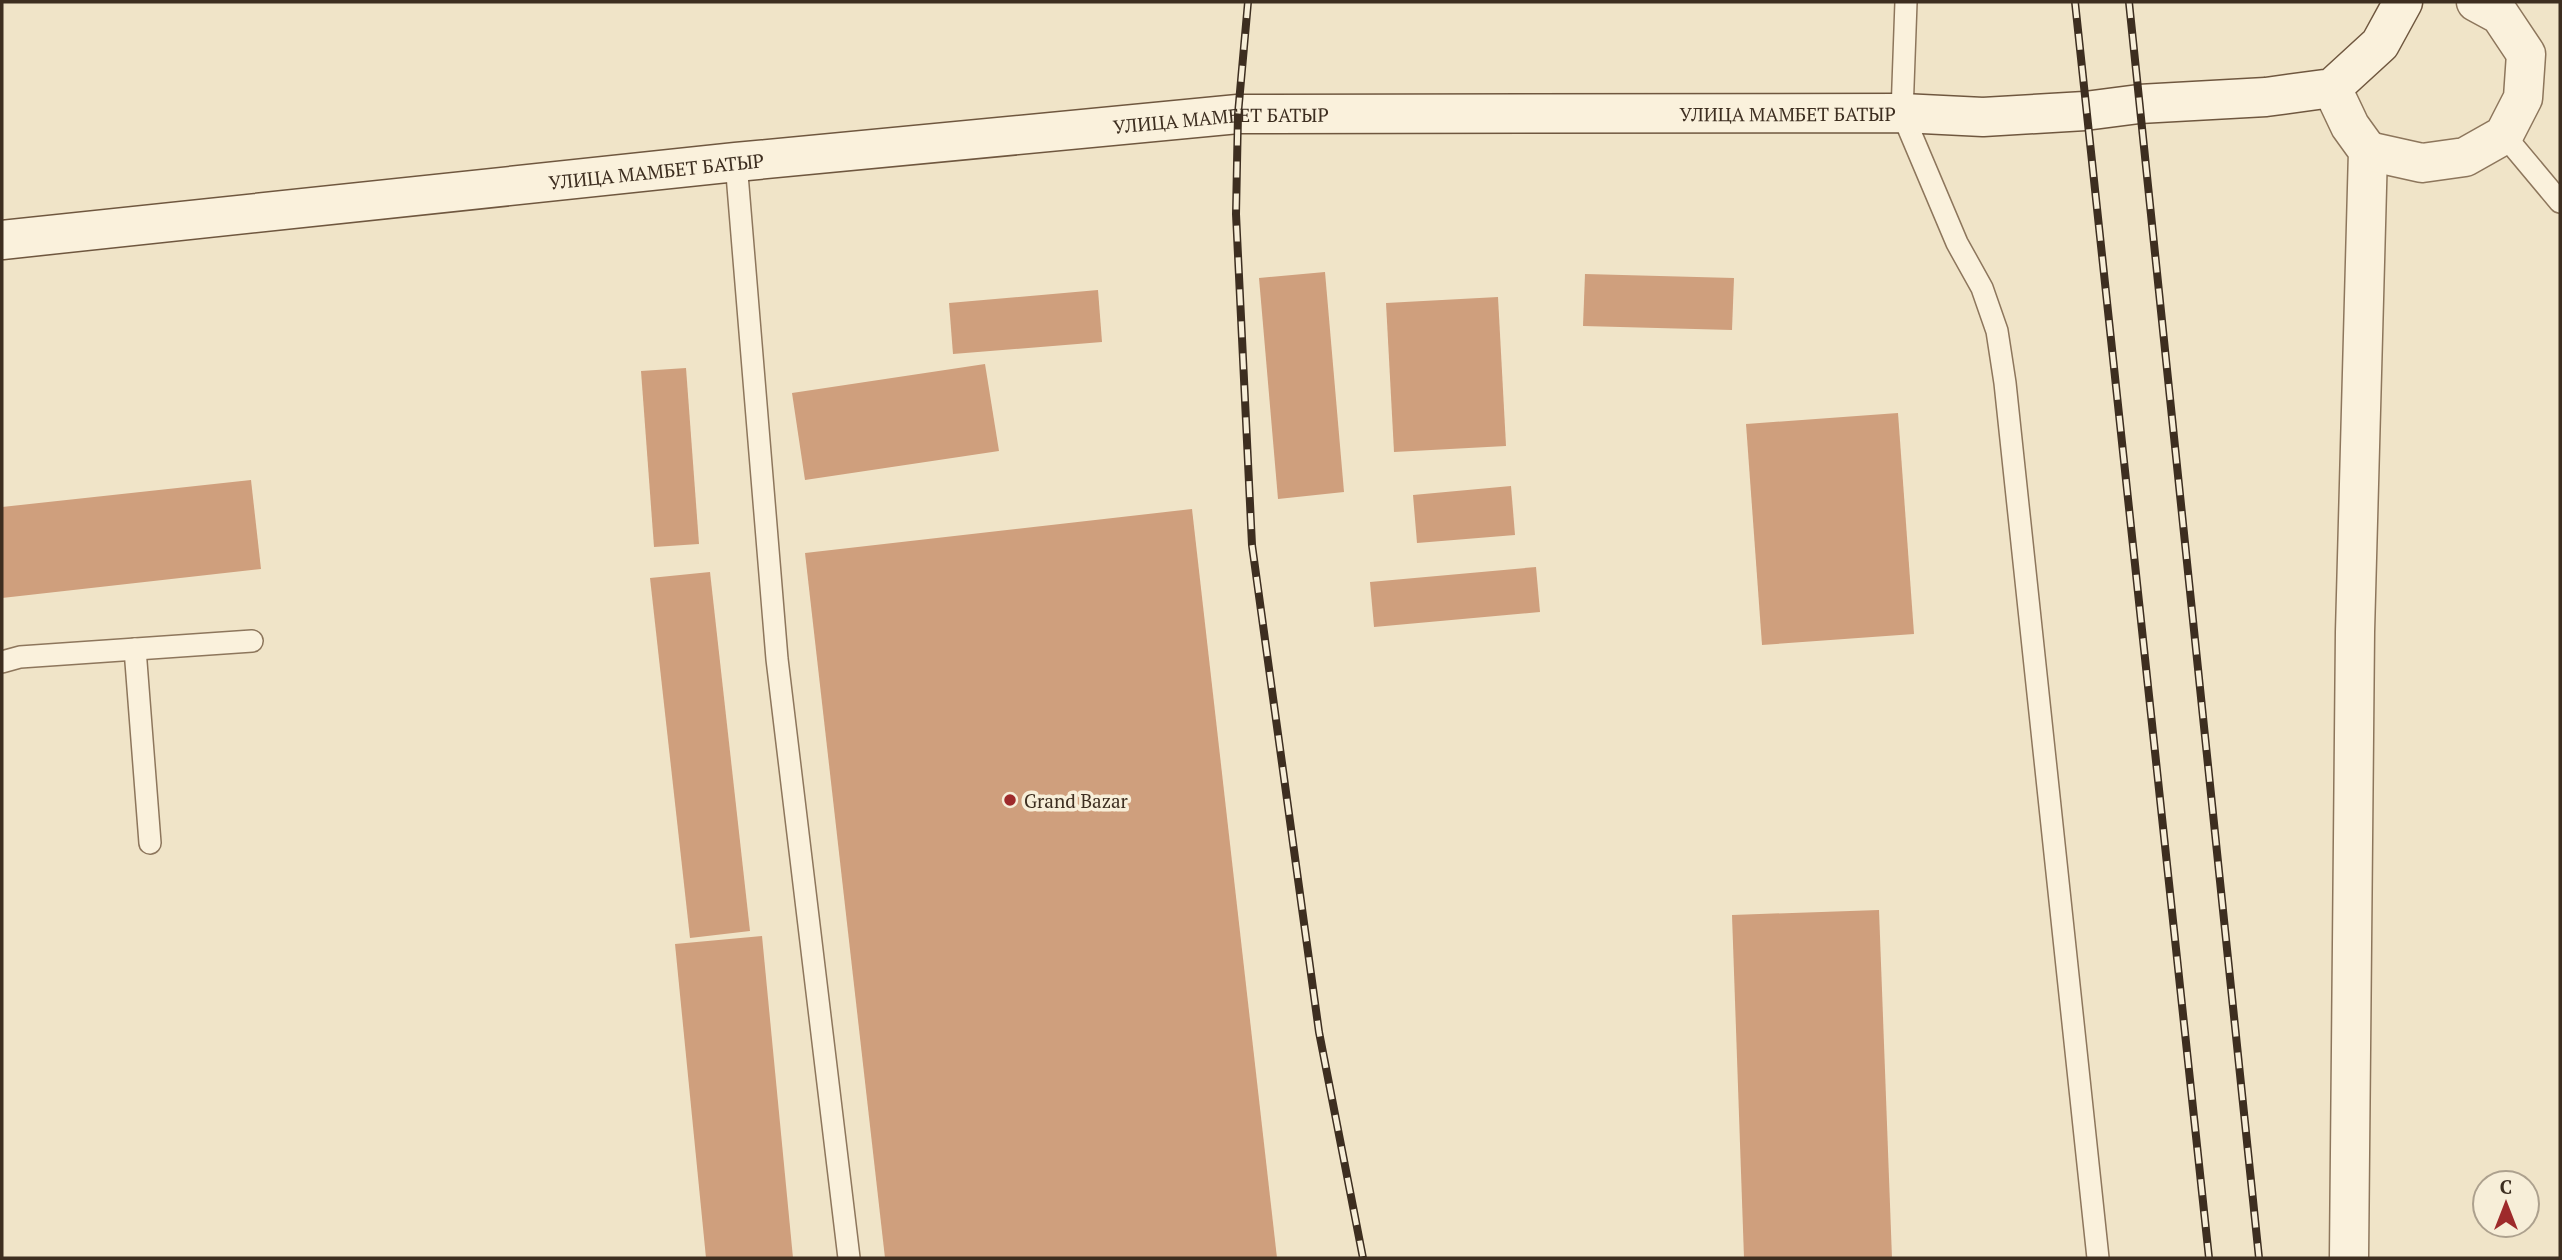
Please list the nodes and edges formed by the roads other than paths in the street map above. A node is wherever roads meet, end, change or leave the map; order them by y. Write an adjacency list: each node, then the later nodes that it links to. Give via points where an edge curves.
1 (1906, 2): 5 (lane)
2 (2403, 2): 4 (main road, via 2380,44)
3 (2476, 2): 6 (main road, via 2500,15 2526,54 2523,98)
4 (2332, 88): 5 (main road, УЛИЦА МАМБЕТ БАТЫР, via 2266,97 1983,117); 7 (main road)
5 (1902, 113): 8 (main road, УЛИЦА МАМБЕТ БАТЫР, via 1238,114); 16 (lane, via 1997,331)
6 (2504, 135): 7 (main road, via 2465,157 2422,163); 9 (lane)
7 (2368, 151): 17 (main road, via 2355,632)
8 (736, 162): 10 (main road, УЛИЦА МАМБЕТ БАТЫР); 15 (lane, via 777,659)
9 (2560, 202)
10 (2, 240)
11 (252, 641): 12 (lane)
12 (135, 649): 13 (lane, via 20,656); 14 (lane)
13 (2, 662)
14 (150, 844)
15 (849, 1258)
16 (2098, 1258)
17 (2350, 1258)

